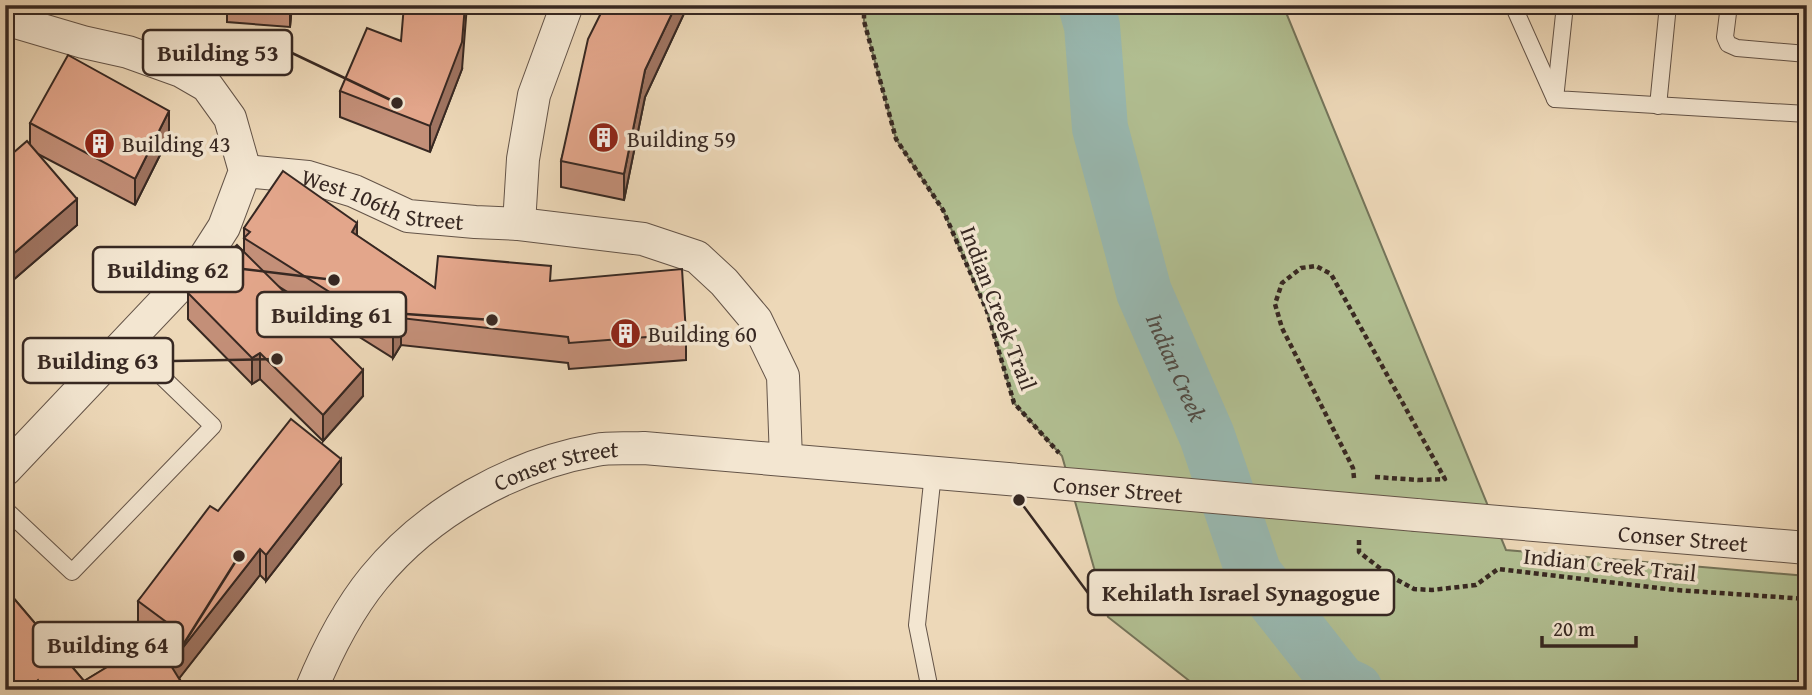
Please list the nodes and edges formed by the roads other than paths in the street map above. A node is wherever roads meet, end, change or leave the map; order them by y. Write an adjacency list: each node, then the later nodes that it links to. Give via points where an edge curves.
1 (567, 5): 12 (street, via 534,95 523,159)
2 (1513, 5): 8 (lane)
3 (1565, 5): 8 (lane)
4 (1668, 5): 9 (lane)
5 (1729, 5): 7 (lane, via 1728,44)
6 (5, 19): 11 (street, via 128,52 208,86 230,118)
7 (1807, 54)
8 (1555, 99): 9 (lane)
9 (1658, 106): 10 (lane)
10 (1807, 114)
11 (245, 171): 12 (street, West 106th Street, via 308,177 354,191 408,216); 13 (street, via 224,227 201,263)
12 (519, 224): 14 (street, West 106th Street, via 643,239 697,257 756,320 783,376)
13 (126, 342): 15 (street); 17 (lane, via 213,426 72,572)
14 (786, 460): 16 (street, Conser Street); 19 (street, Conser Street, via 644,448 598,449 513,476 465,500 410,540 374,577 327,653)
15 (5, 470)
16 (933, 473): 18 (street, Conser Street, bridge); 20 (lane, via 917,625)
17 (5, 509)
18 (1807, 548)
19 (311, 690)
20 (930, 690)

